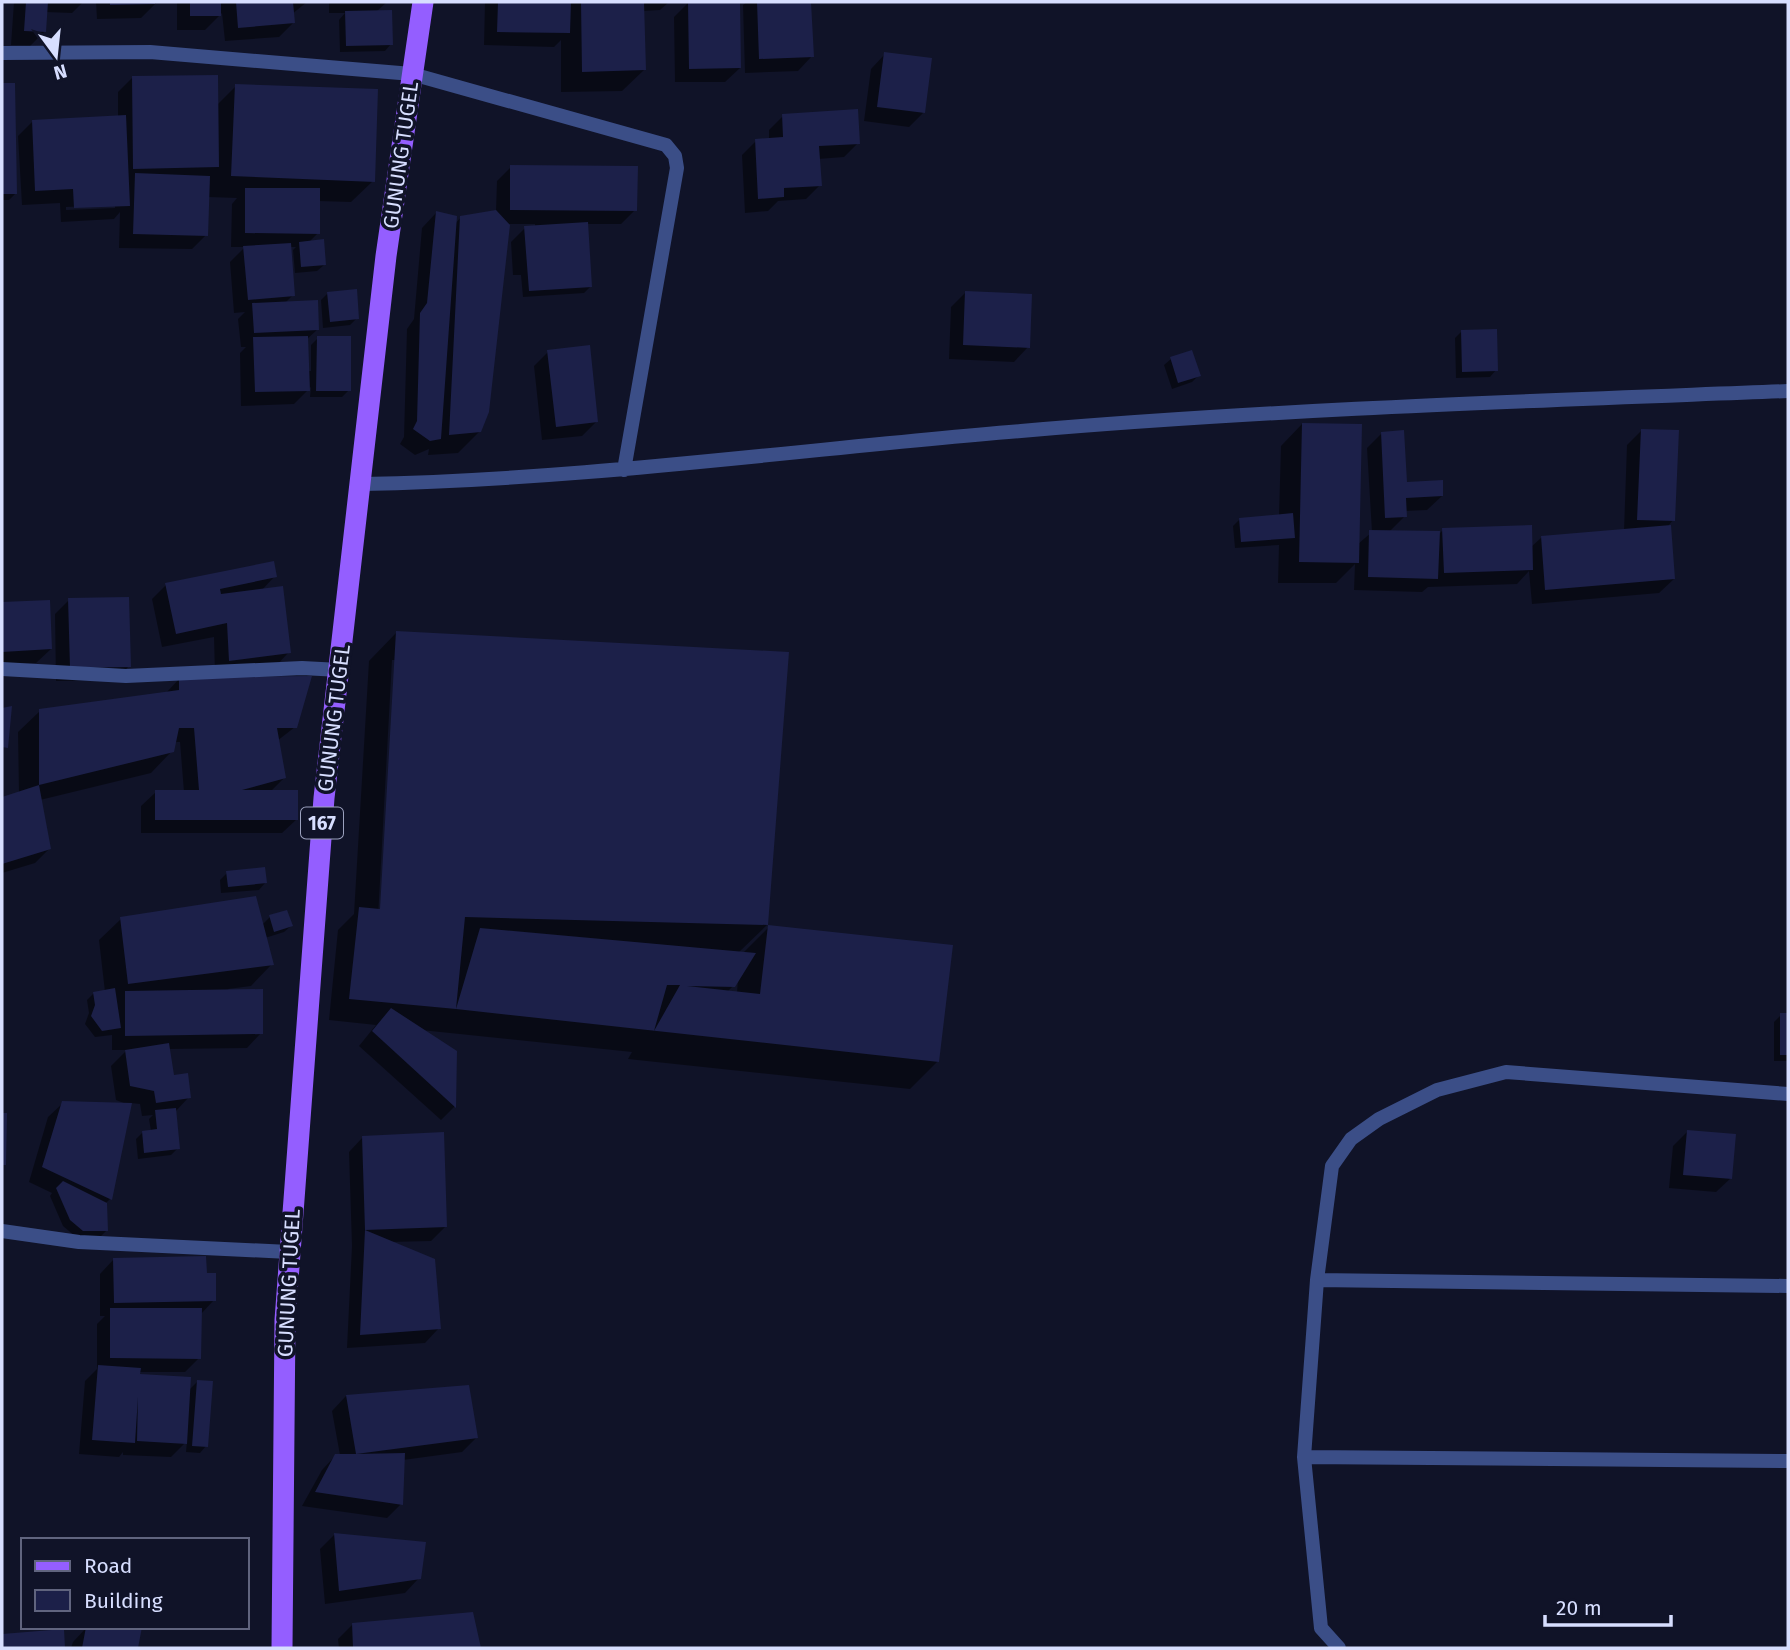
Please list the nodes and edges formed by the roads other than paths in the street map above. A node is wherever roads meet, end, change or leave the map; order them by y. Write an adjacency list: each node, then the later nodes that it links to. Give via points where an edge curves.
1 (423, 2): 3 (main road, GUNUNG TUGEL / 167)
2 (2, 53): 3 (street, via 150,52)
3 (412, 74): 5 (street, via 650,139 666,145 675,156 677,168); 6 (main road, GUNUNG TUGEL / 167, via 386,256)
4 (1788, 391): 5 (street, via 1444,405 1023,430)
5 (624, 470): 6 (street, via 475,482)
6 (362, 484): 8 (main road, GUNUNG TUGEL / 167)
7 (2, 668): 8 (street, via 126,676)
8 (340, 670): 11 (main road, GUNUNG TUGEL / 167, via 324,798)
9 (1788, 1094): 12 (street, via 1506,1072 1437,1090 1379,1119 1351,1139 1332,1166)
10 (2, 1231): 11 (street, via 79,1242)
11 (289, 1252): 16 (main road, GUNUNG TUGEL / 167)
12 (1317, 1280): 13 (street); 14 (street)
13 (1788, 1286)
14 (1304, 1457): 15 (street); 17 (street, via 1321,1628)
15 (1788, 1461)
16 (282, 1648)
17 (1339, 1648)

